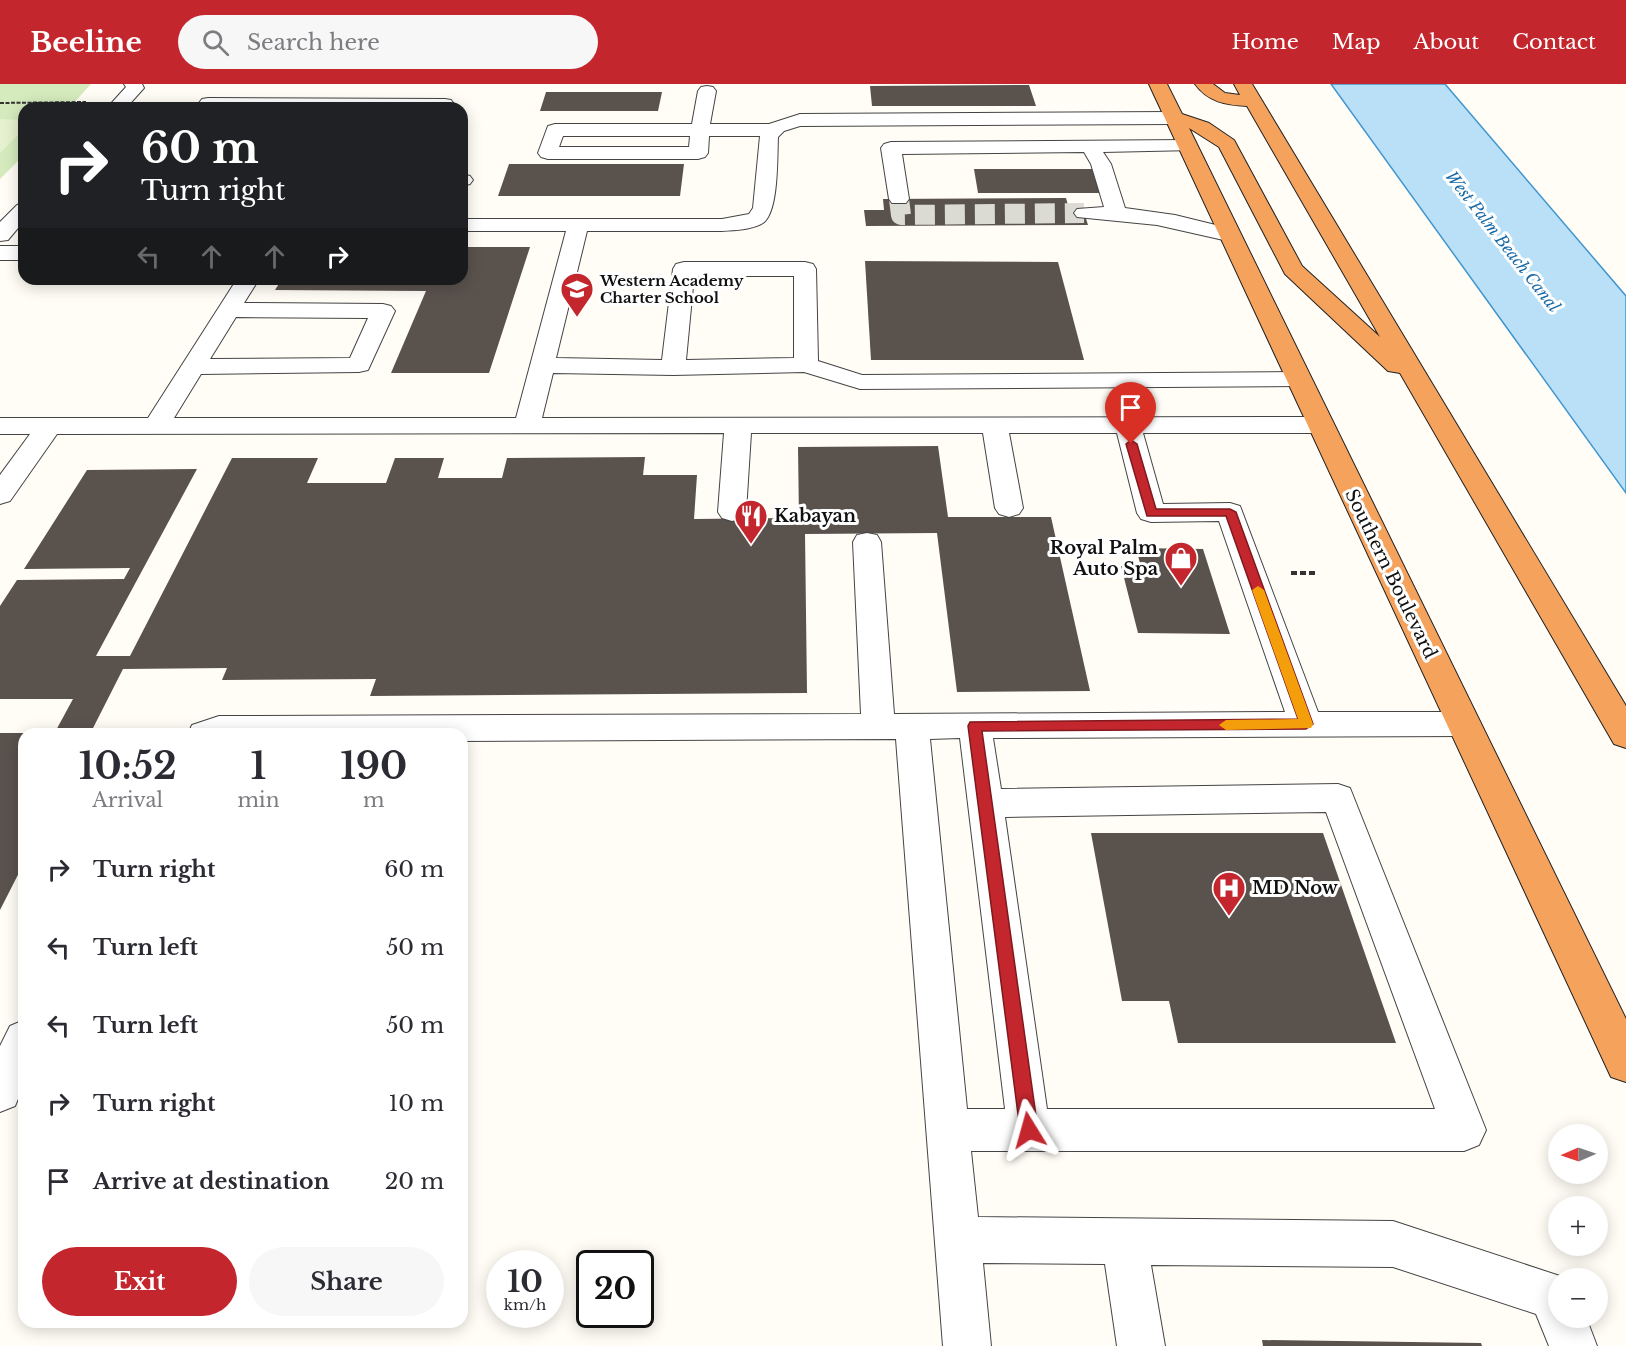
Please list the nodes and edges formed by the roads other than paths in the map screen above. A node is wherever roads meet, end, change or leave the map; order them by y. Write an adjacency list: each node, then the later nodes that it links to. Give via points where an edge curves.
1 (133, 84): 6 (street, via 135,88)
2 (1158, 84): 7 (highway, Southern Boulevard)
3 (1204, 84): 5 (highway, via 1208,92 1221,98)
4 (707, 91): 8 (street)
5 (1248, 93): 29 (highway)
6 (122, 102)
7 (1174, 118): 9 (street, via 800,120); 10 (highway, Southern Boulevard); 29 (highway, via 1207,129 1227,144 1293,269)
8 (700, 130): 8 (street, via 555,130 548,153 698,153); 9 (street)
9 (772, 130): 17 (street, via 763,208 757,218 722,225)
10 (1187, 146): 11 (street); 19 (highway, Southern Boulevard)
11 (1090, 147): 12 (street, via 891,148); 13 (street, via 1101,164)
12 (898, 199)
13 (1116, 212): 14 (street); 19 (street, via 1170,220)
14 (1084, 213)
15 (18, 216): 18 (street)
16 (468, 225): 17 (street)
17 (578, 225): 24 (street)
18 (0, 235)
19 (1228, 235): 28 (highway, Southern Boulevard)
20 (0, 253): 21 (street)
21 (18, 253)
22 (244, 285): 23 (street)
23 (228, 310): 26 (street); 26 (street, via 383,311 359,365)
24 (543, 365): 27 (street); 34 (street)
25 (806, 365): 27 (street); 27 (street, via 805,269 684,269); 28 (street, via 860,382)
26 (192, 367): 33 (street)
27 (673, 368)
28 (1298, 379): 30 (highway, Southern Boulevard)
29 (1424, 392): 47 (highway)
30 (1320, 425): 37 (street); 43 (highway, Southern Boulevard)
31 (0, 426): 32 (street)
32 (48, 426): 33 (street); 38 (street)
33 (156, 426): 34 (street)
34 (527, 426): 35 (street)
35 (738, 426): 36 (street); 40 (street)
36 (995, 426): 37 (street); 39 (street)
37 (1128, 426): 42 (street, via 1151,513 1230,512)
38 (0, 495)
39 (1009, 508)
40 (732, 512)
41 (867, 542): 44 (street)
42 (1306, 724): 43 (street); 45 (street)
43 (1464, 724): 50 (highway, Southern Boulevard)
44 (895, 726): 45 (street); 46 (street); 52 (street)
45 (975, 726): 48 (street)
46 (444, 728)
47 (1626, 735)
48 (985, 803): 53 (street); 53 (street, via 1338,798 1464,1130)
49 (18, 1052): 51 (street)
50 (1626, 1063)
51 (0, 1092)
52 (948, 1130): 53 (street); 54 (street)
53 (1029, 1130)
54 (957, 1240): 55 (street); 58 (street)
55 (1124, 1241): 56 (street, via 1393,1244); 59 (street)
56 (1548, 1294)
57 (1566, 1328): 60 (street)
58 (967, 1346)
59 (1141, 1346)
60 (1573, 1346)

